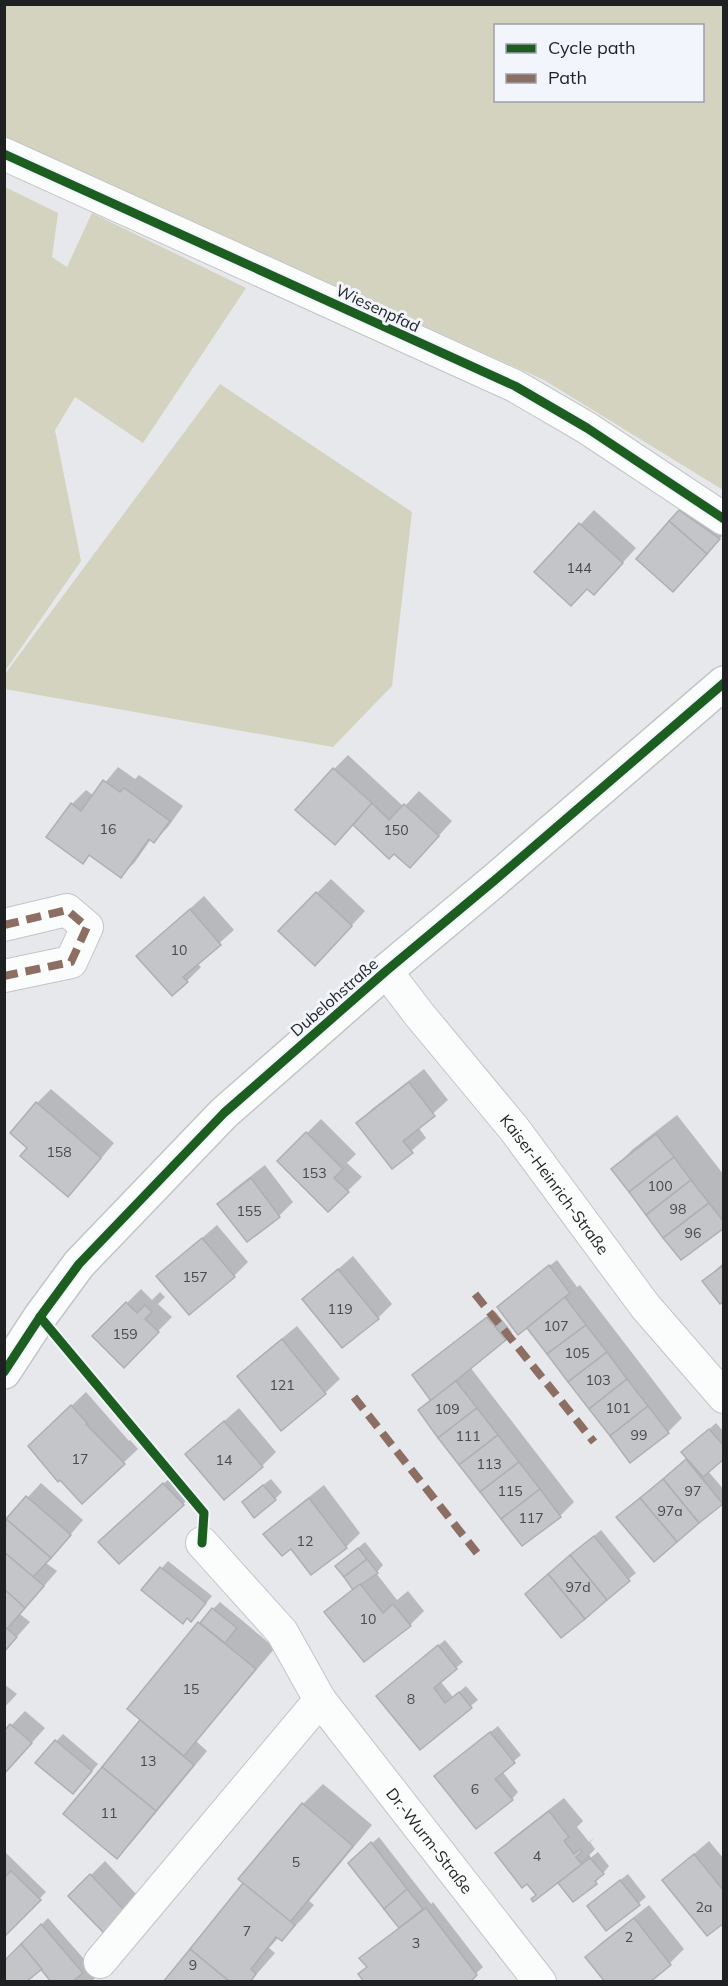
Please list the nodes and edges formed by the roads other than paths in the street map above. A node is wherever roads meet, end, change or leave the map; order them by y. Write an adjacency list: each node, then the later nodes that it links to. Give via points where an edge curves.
1 (4, 153): 2 (street, Wiesenpfad, via 515,386 587,428)
2 (723, 519)
3 (723, 683): 5 (main road, Dubelohstraße)
4 (4, 925): 6 (street, via 67,910 87,927 71,962)
5 (386, 971): 7 (main road, Dubelohstraße, via 224,1113 87,1256); 8 (street, Kaiser-Heinrich-Straße, via 515,1130 645,1306)
6 (4, 975)
7 (4, 1372)
8 (723, 1396)
9 (202, 1542): 10 (street, Dr.-Wurm-Straße, via 282,1632)
10 (320, 1700): 11 (street); 12 (street, Dr.-Wurm-Straße)
11 (100, 1962)
12 (540, 1982)

